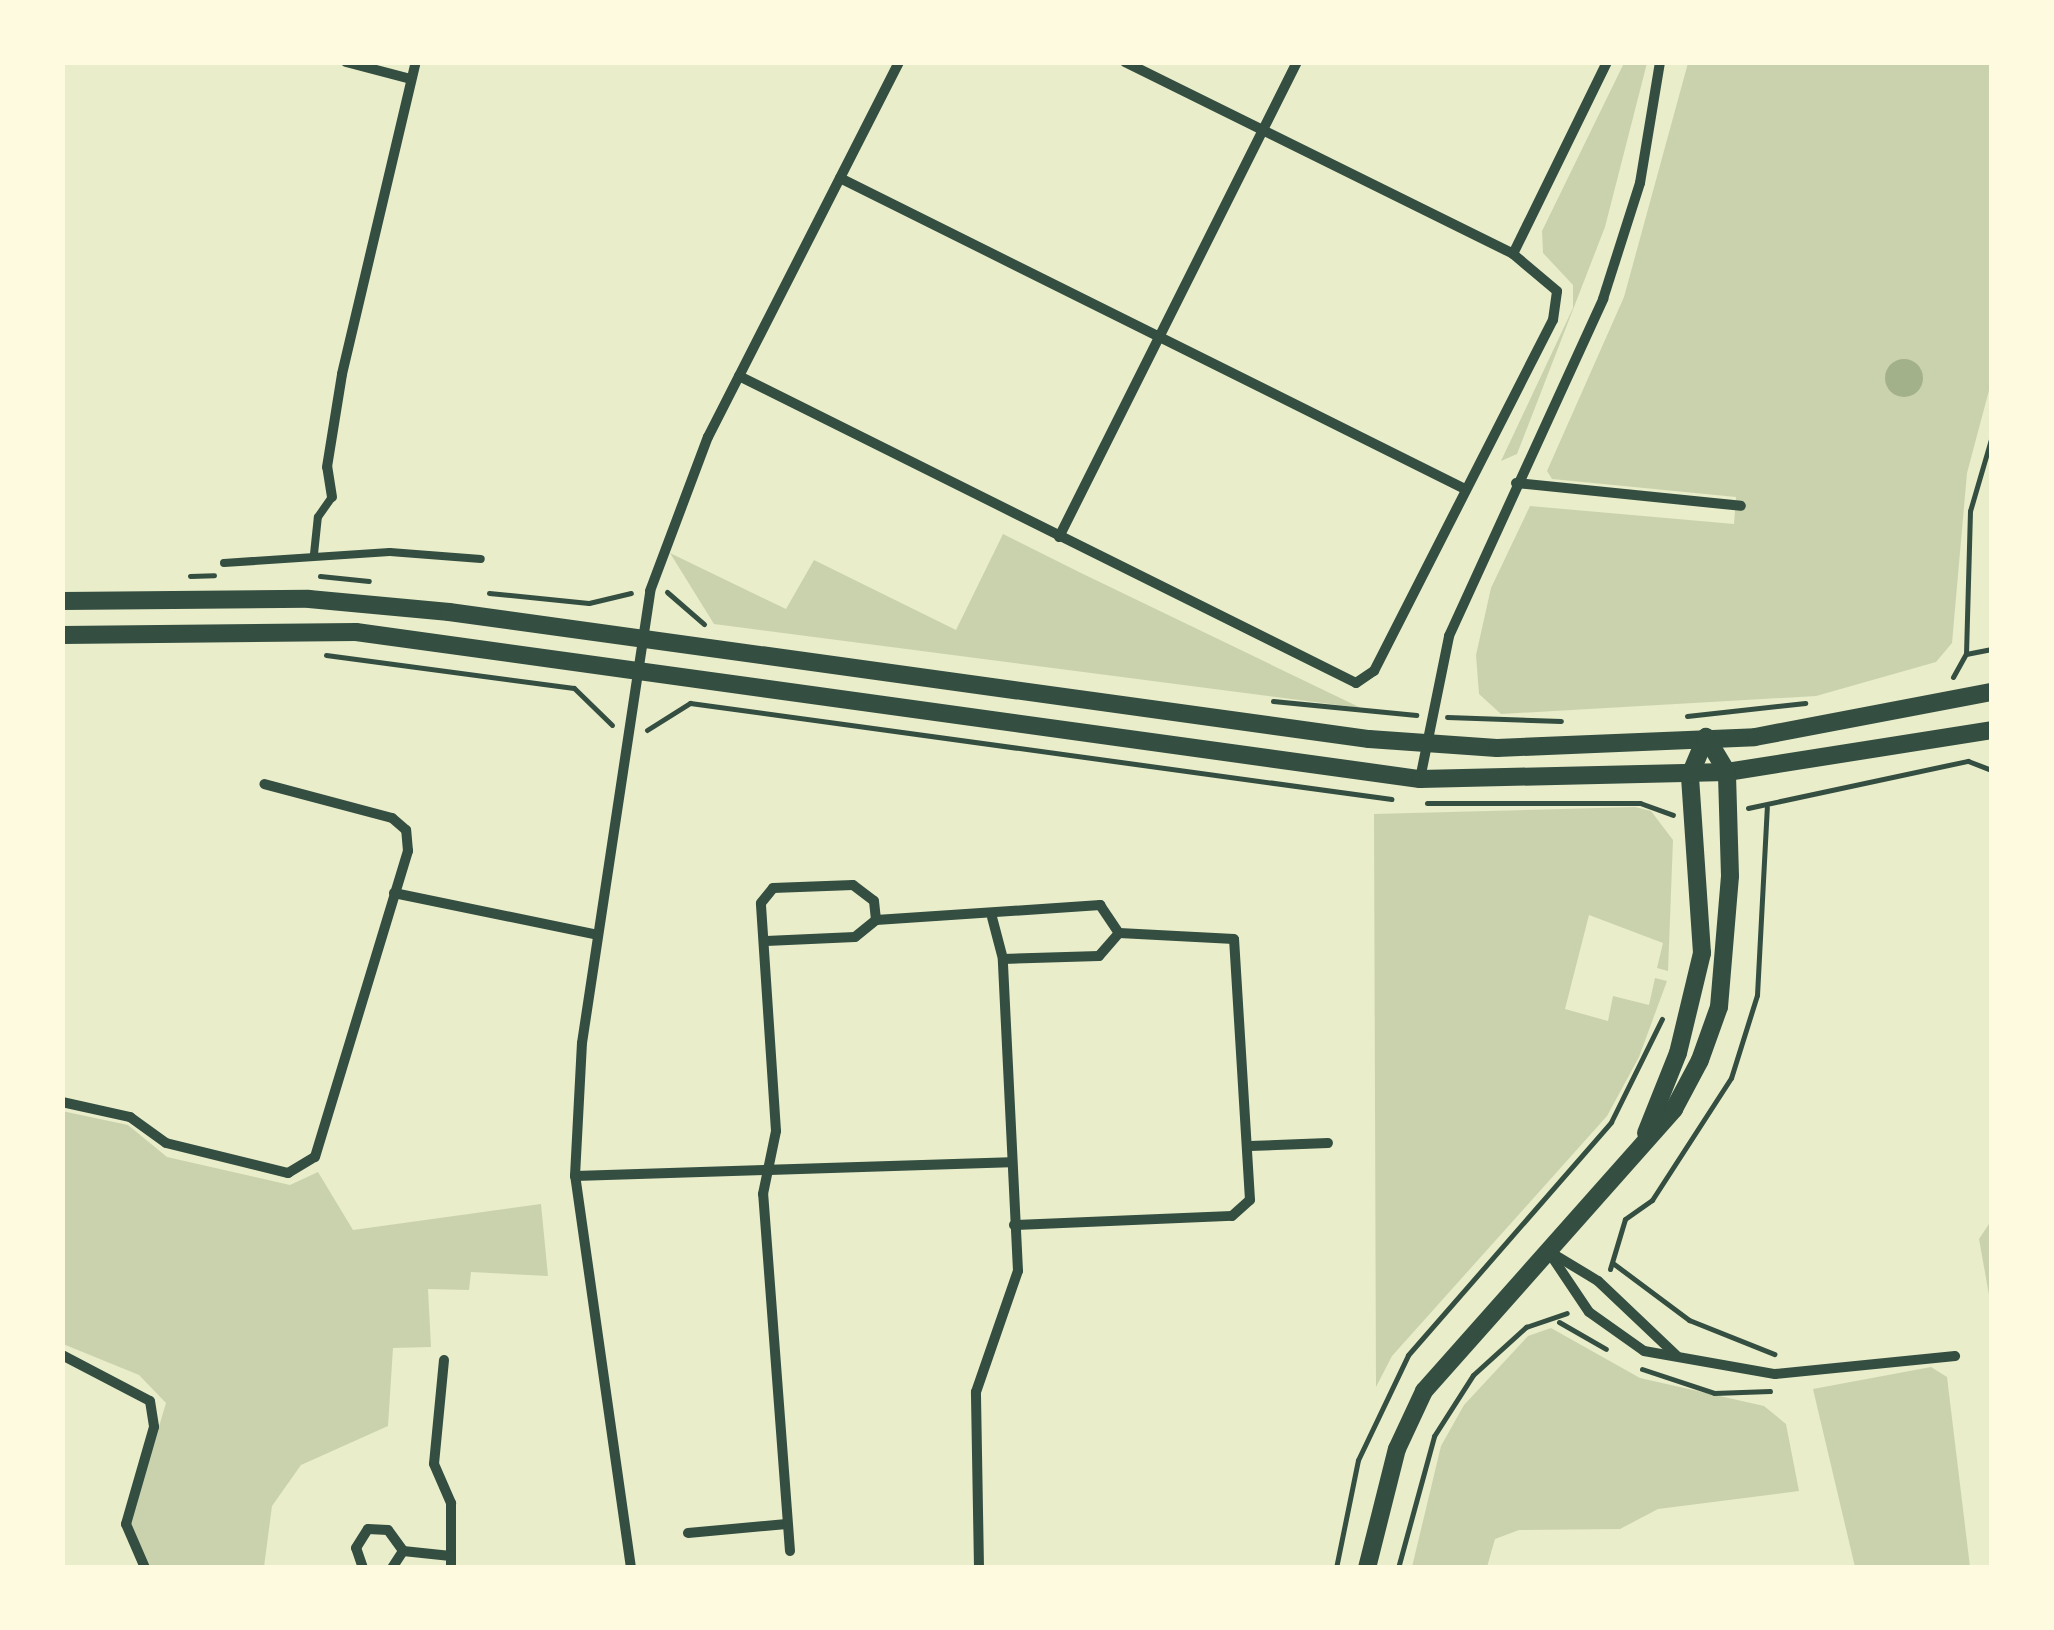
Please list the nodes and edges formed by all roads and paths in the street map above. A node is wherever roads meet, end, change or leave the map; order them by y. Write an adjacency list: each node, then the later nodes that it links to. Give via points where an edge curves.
1 (346, 62): 8 (street)
2 (416, 62): 8 (street)
3 (900, 62): 10 (street)
4 (1125, 62): 9 (street)
5 (1297, 62): 9 (street)
6 (1607, 62): 11 (street)
7 (1660, 62): 15 (street, via 1640,183 1603,298)
8 (411, 79): 17 (street, via 342,374 327,468)
9 (1263, 129): 11 (street); 12 (street)
10 (840, 178): 12 (street); 13 (street)
11 (1513, 254): 16 (street, via 1550,280 1558,304)
12 (1159, 338): 16 (street); 19 (street)
13 (739, 376): 19 (street); 25 (street, via 672,516)
14 (1992, 436): 28 (path, via 1970,511)
15 (1516, 483): 18 (street); 37 (street, via 1449,636)
16 (1465, 489): 19 (street, via 1374,670 1346,682)
17 (332, 497): 20 (lane)
18 (1741, 506)
19 (1060, 537)
20 (314, 554): 21 (lane); 22 (lane)
21 (481, 559)
22 (224, 563)
23 (62, 601): 25 (street, via 309,600)
24 (62, 636): 29 (street, via 356,632)
25 (642, 639): 29 (street); 37 (street)
26 (1992, 649): 28 (path)
27 (310, 653): 34 (path, via 574,688 608,724)
28 (1966, 654): 30 (path, via 1952,679)
29 (637, 674): 34 (street); 41 (street)
30 (1933, 682)
31 (1992, 692): 36 (street, via 1834,727)
32 (1820, 701): 33 (path)
33 (1674, 717)
34 (629, 728): 43 (path, via 650,731 690,703); 51 (street)
35 (1992, 730): 39 (street)
36 (1706, 738): 37 (street); 39 (street); 40 (street)
37 (1423, 743): 41 (street)
38 (1992, 770): 45 (path, via 1968,761 1798,791)
39 (1728, 772): 40 (street); 58 (street, via 1719,1007 1674,1110)
40 (1690, 774): 41 (street); 58 (street, via 1702,952 1678,1053)
41 (1420, 779)
42 (264, 784): 47 (street, via 392,818 406,830 408,851)
43 (1398, 800)
44 (1416, 802): 46 (path, via 1640,803 1671,816)
45 (1767, 807)
46 (1677, 827)
47 (394, 892): 51 (street); 55 (street, via 316,1158 303,1171 166,1143 130,1118)
48 (992, 916): 49 (street); 50 (street, via 1100,905); 53 (street)
49 (876, 920): 52 (street, via 855,937); 52 (street, via 874,902 853,885 764,894)
50 (1119, 933): 53 (street, via 1099,956); 57 (street, via 1234,939)
51 (598, 935): 61 (street)
52 (766, 941): 60 (street, via 776,1131)
53 (1003, 959): 59 (street)
54 (1669, 998): 66 (path, via 1611,1122)
55 (62, 1102)
56 (1328, 1144): 57 (street)
57 (1250, 1146): 63 (street, via 1250,1200 1232,1216)
58 (1640, 1148): 64 (street)
59 (1010, 1162): 60 (street); 63 (street)
60 (770, 1165): 61 (street); 74 (street, via 763,1194)
61 (575, 1176): 82 (street)
62 (1625, 1219): 65 (path)
63 (1014, 1225): 83 (street, via 1013,1303 976,1392)
64 (1548, 1251): 67 (street); 68 (street); 84 (street, via 1424,1391 1397,1450)
65 (1614, 1264): 67 (path); 73 (path, via 1689,1320)
66 (1476, 1274)
67 (1598, 1281): 70 (street)
68 (1580, 1300): 70 (street, via 1644,1351); 85 (path, via 1559,1322 1526,1326 1473,1375 1434,1436)
69 (62, 1356): 79 (street, via 150,1401 154,1427 126,1524)
70 (1676, 1356): 73 (street, via 1732,1370)
71 (1956, 1356): 73 (street)
72 (444, 1360): 78 (street, via 434,1464 451,1503)
73 (1808, 1371)
74 (787, 1524): 75 (street); 77 (street)
75 (688, 1533)
76 (403, 1551): 78 (street); 80 (street, via 388,1530 368,1530 356,1548); 81 (street)
77 (790, 1551)
78 (451, 1562)
79 (145, 1568)
80 (363, 1568)
81 (392, 1568)
82 (631, 1568)
83 (980, 1568)
84 (1368, 1568)
85 (1398, 1568)

